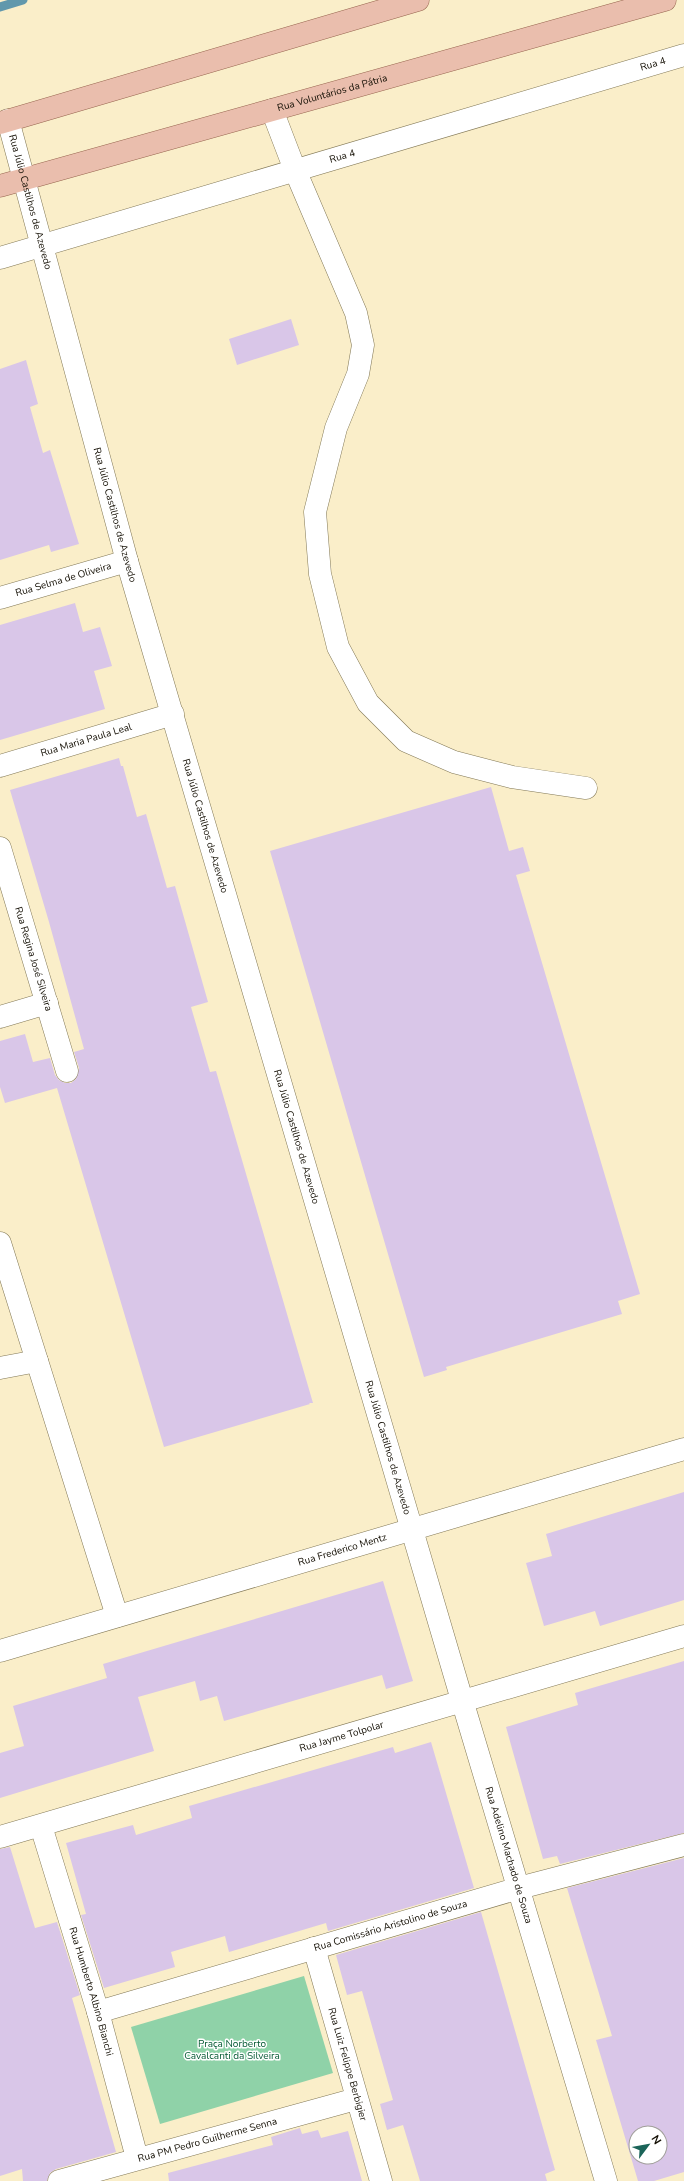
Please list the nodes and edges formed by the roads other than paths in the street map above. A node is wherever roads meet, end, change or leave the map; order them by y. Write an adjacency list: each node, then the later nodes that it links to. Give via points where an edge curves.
1 (418, 0): 5 (main road)
2 (665, 0): 4 (main road, Rua Voluntários da Pátria)
3 (684, 55): 6 (street, Rua 4)
4 (272, 110): 6 (street); 7 (main road, Rua Voluntários da Pátria)
5 (4, 122): 7 (street, Rua Júlio Castilhos de Azevedo)
6 (295, 170): 9 (street, Rua 4); 15 (street, via 356,313 363,345 358,374 336,428 315,512 320,574 338,647 368,703 406,741 454,762 512,777)
7 (25, 179): 8 (main road, Rua Voluntários da Pátria); 9 (street, Rua Júlio Castilhos de Azevedo)
8 (0, 186)
9 (44, 244): 10 (street, Rua 4); 11 (street, Rua Júlio Castilhos de Azevedo)
10 (0, 258)
11 (127, 561): 12 (street, Rua Selma de Oliveira); 13 (street, Rua Júlio Castilhos de Azevedo)
12 (0, 598)
13 (173, 714): 14 (street, Rua Maria Paula Leal); 24 (street, Rua Júlio Castilhos de Azevedo)
14 (0, 766)
15 (586, 788)
16 (0, 848): 17 (street, Rua Regina José Silveira)
17 (47, 1003): 18 (street); 19 (street, Rua Regina José Silveira)
18 (0, 1017)
19 (67, 1071)
20 (0, 1243): 21 (street)
21 (37, 1361): 22 (street); 25 (street)
22 (0, 1368)
23 (684, 1449): 24 (street, Rua Frederico Mentz)
24 (412, 1529): 25 (street, Rua Frederico Mentz); 28 (street, Rua Adelino Machado de Souza)
25 (117, 1616): 27 (street, Rua Frederico Mentz)
26 (684, 1636): 28 (street, Rua Jayme Tolpolar)
27 (0, 1651)
28 (462, 1700): 29 (street, Rua Jayme Tolpolar); 32 (street, Rua Adelino Machado de Souza)
29 (41, 1826): 30 (street, Rua Jayme Tolpolar); 34 (street, Rua Humberto Albino Bianchi)
30 (0, 1837)
31 (684, 1845): 32 (street, Rua Comissário Aristolino de Souza)
32 (520, 1888): 33 (street, Rua Comissário Aristolino de Souza); 39 (street, Rua Adelino Machado de Souza)
33 (314, 1948): 34 (street, Rua Comissário Aristolino de Souza); 35 (street, Rua Luiz Felippe Berbigier)
34 (98, 2012): 36 (street, Rua Humberto Albino Bianchi)
35 (356, 2099): 36 (street, Rua PM Pedro Guilherme Senna); 38 (street, Rua Luiz Felippe Berbigier)
36 (137, 2158): 37 (street, Rua PM Pedro Guilherme Senna)
37 (59, 2181)
38 (381, 2181)
39 (606, 2181)

